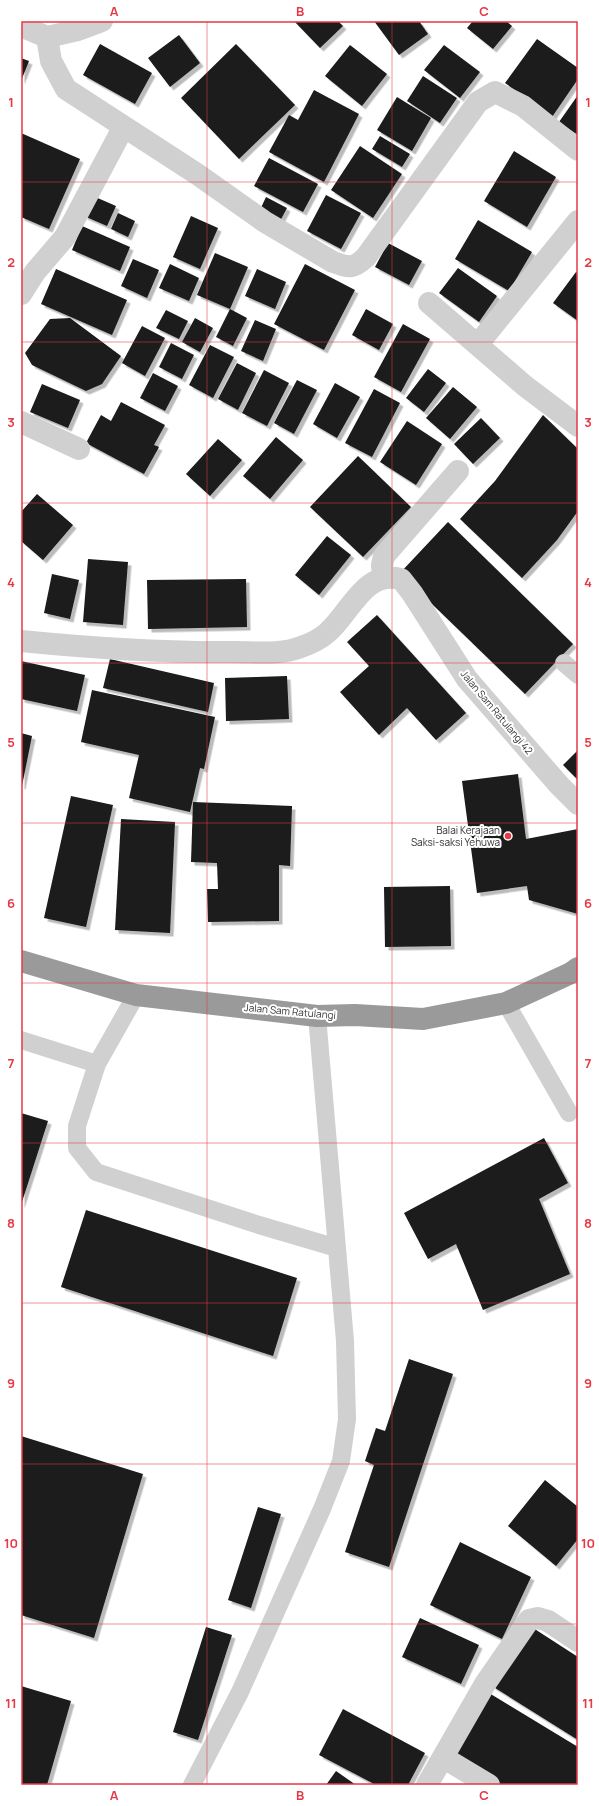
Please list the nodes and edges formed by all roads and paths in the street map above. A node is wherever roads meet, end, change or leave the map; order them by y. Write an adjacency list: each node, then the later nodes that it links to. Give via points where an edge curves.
1 (102, 21): 3 (street)
2 (21, 26): 3 (street)
3 (47, 37): 4 (street, via 51,61 66,89)
4 (123, 128): 5 (street, via 197,174 265,222 333,262 352,268 366,257 478,102 495,92 523,106); 7 (street, via 65,237 35,272)
5 (578, 150)
6 (578, 221): 9 (street)
7 (21, 294)
8 (429, 303): 9 (street)
9 (478, 344): 11 (street, via 525,386)
10 (21, 422): 12 (street)
11 (578, 426)
12 (79, 449)
13 (458, 471): 14 (street, via 384,556)
14 (383, 578): 15 (street, via 355,598 328,632 312,643 282,652 192,652); 18 (street, Jalan Sam Ratulangi 42, via 400,579 412,593 467,679)
15 (21, 641)
16 (564, 663): 17 (lane)
17 (578, 675)
18 (578, 804)
19 (21, 961): 21 (highway, Jalan Sam Ratulangi)
20 (578, 968): 22 (highway, Jalan Sam Ratulangi)
21 (136, 995): 23 (highway, Jalan Sam Ratulangi); 25 (lane)
22 (506, 1003): 23 (highway, Jalan Sam Ratulangi, via 424,1019); 26 (lane)
23 (317, 1016): 27 (lane)
24 (21, 1040): 25 (lane)
25 (97, 1064): 27 (lane, via 77,1126 77,1148 96,1172 259,1226)
26 (569, 1113)
27 (337, 1248): 30 (lane, via 345,1341 347,1420 341,1461 240,1692)
28 (578, 1641): 29 (street, via 548,1621 538,1618 529,1620 485,1684)
29 (444, 1758): 31 (street); 32 (street)
30 (192, 1785)
31 (427, 1785)
32 (489, 1785)

